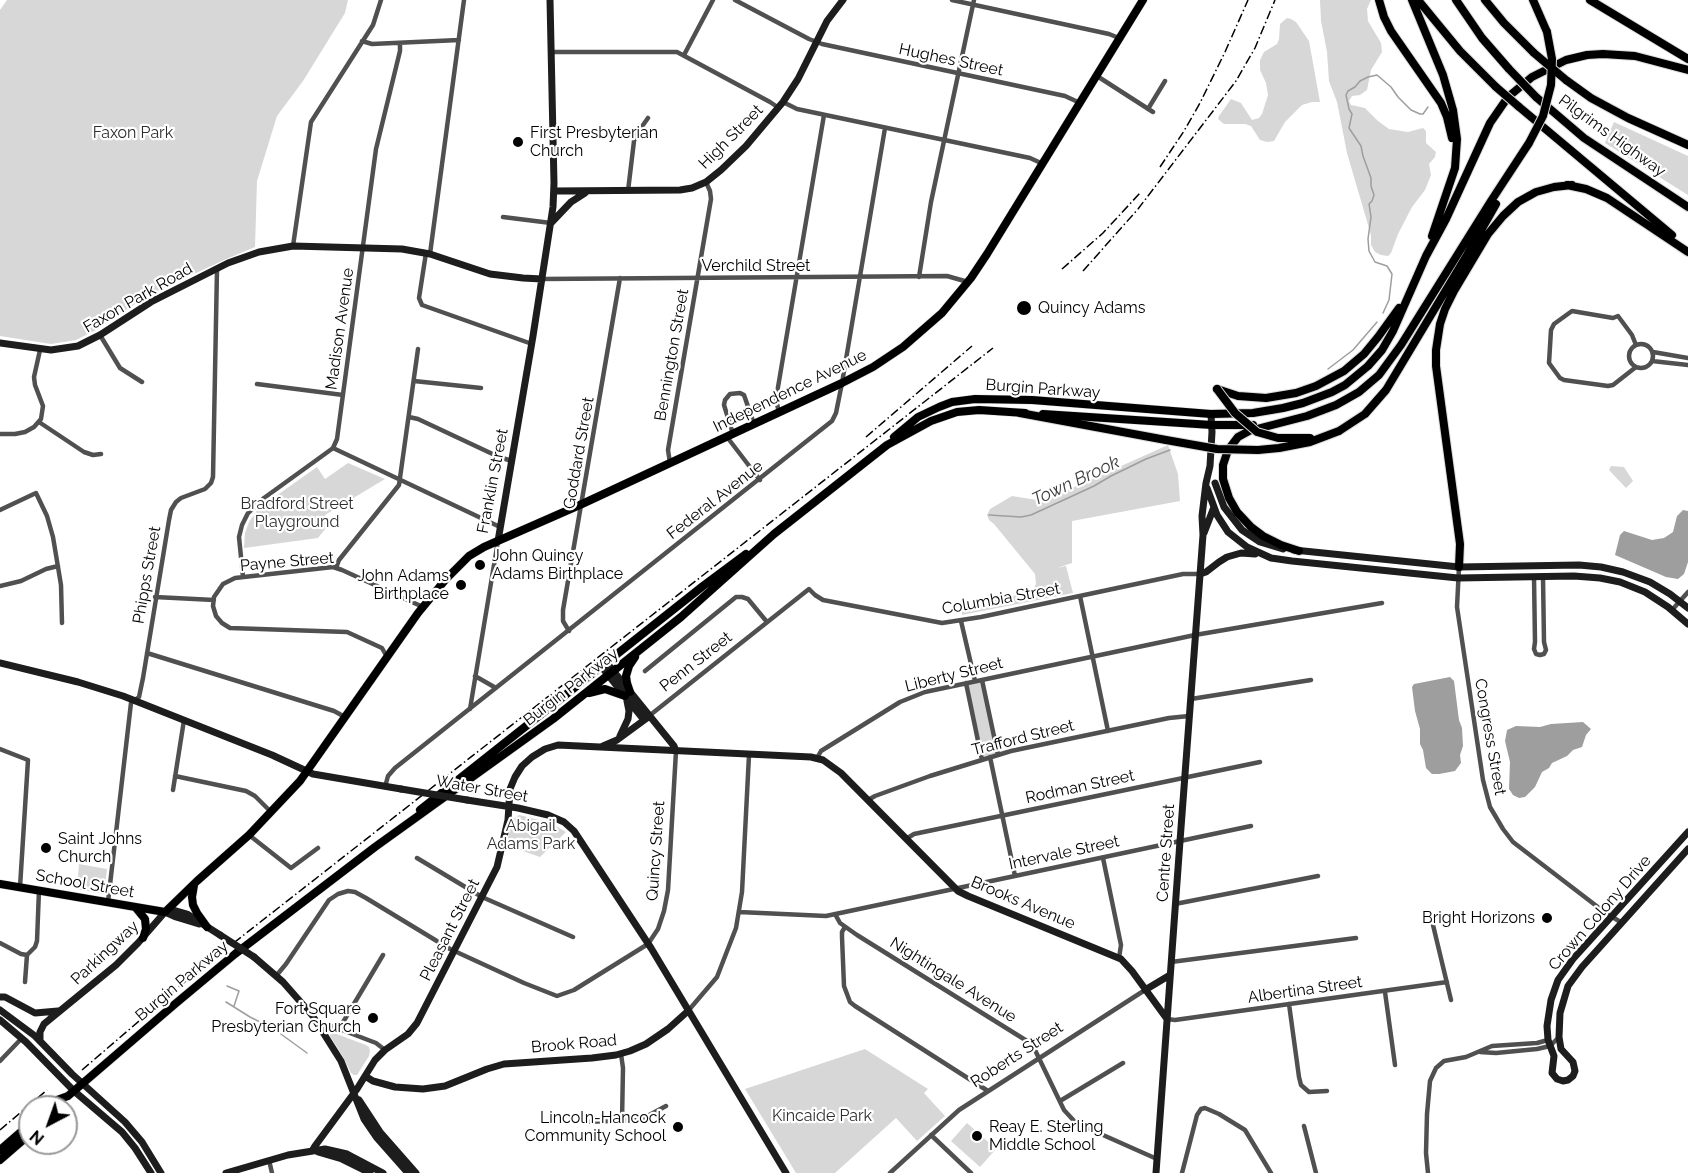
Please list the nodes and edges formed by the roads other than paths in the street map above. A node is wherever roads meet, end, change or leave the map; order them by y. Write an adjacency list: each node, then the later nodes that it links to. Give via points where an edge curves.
1 (381, 0): 19 (street)
2 (464, 0): 18 (street)
3 (550, 0): 22 (street, Franklin Street)
4 (713, 0): 23 (street)
5 (735, 0): 20 (street, Hughes Street)
6 (843, 0): 20 (street, High Street)
7 (952, 0): 16 (street)
8 (1143, 0): 17 (main road, Independence Avenue)
9 (1379, 0): 39 (highway, via 1391,31 1445,112 1453,146)
10 (1412, 0): 39 (highway, via 1441,68 1455,122 1457,154)
11 (1418, 0): 49 (highway, bridge, via 1496,87)
12 (1456, 0): 44 (highway, Pilgrims Highway, bridge, via 1482,38 1536,97 1584,138)
13 (1485, 0): 36 (highway, Pilgrims Highway, bridge, via 1534,53 1591,98)
14 (1533, 0): 35 (highway, bridge, via 1547,32 1552,64 1549,96)
15 (1590, 0): 24 (highway)
16 (974, 2): 17 (street); 26 (street)
17 (1119, 38): 27 (main road, Independence Avenue)
18 (459, 40): 21 (street); 50 (street)
19 (362, 41): 21 (street); 47 (street, via 311,122)
20 (816, 42): 26 (street, Hughes Street); 30 (street, High Street)
21 (400, 43): 48 (street, Madison Avenue, via 376,144)
22 (551, 52): 23 (street, via 668,51); 41 (street, Franklin Street)
23 (684, 55): 30 (street)
24 (1688, 59)
25 (1688, 70): 52 (highway, via 1635,56 1597,54 1561,62 1528,80 1493,119)
26 (958, 74): 29 (street, Hughes Street, via 1065,96); 34 (street)
27 (1096, 76): 28 (street, via 1151,110); 29 (main road, Independence Avenue)
28 (1165, 81)
29 (1080, 103): 37 (main road, Independence Avenue)
30 (781, 105): 31 (street); 38 (street, High Street)
31 (824, 115): 33 (street); 58 (street)
32 (648, 118): 42 (street, via 634,141)
33 (885, 128): 34 (street); 54 (street, Federal Avenue)
34 (945, 140): 37 (street); 55 (street)
35 (1529, 143): 51 (highway); 84 (highway, via 1379,375 1336,405)
36 (1687, 145)
37 (1042, 164): 60 (main road, Independence Avenue)
38 (706, 182): 42 (street, High Street, via 684,190); 57 (street, Bennington Street, via 711,197)
39 (1450, 183): 52 (highway)
40 (1572, 185): 49 (highway, via 1612,201); 51 (highway, via 1543,186 1515,198 1494,217); 112 (highway, via 1536,192 1503,216 1454,291 1440,324 1436,366)
41 (554, 191): 43 (street, High Street); 46 (street, Franklin Street)
42 (628, 191): 43 (street, High Street)
43 (590, 192): 46 (street, via 571,202)
44 (1688, 207)
45 (503, 217): 46 (street)
46 (551, 223): 59 (street, Franklin Street)
47 (293, 246): 48 (street, Faxon Park Road); 53 (street, Faxon Park Road, via 254,254)
48 (363, 247): 50 (street, Faxon Park Road); 78 (street, Madison Avenue)
49 (1688, 251)
50 (428, 253): 59 (street, Faxon Park Road, via 490,274); 64 (street, via 419,300 422,305)
51 (1467, 255): 87 (highway, via 1382,396 1371,409)
52 (1426, 256): 61 (highway)
53 (217, 269): 62 (street, Faxon Park Road, via 145,306); 123 (street, Phipps Street, via 213,477 205,489 181,498 173,507)
54 (859, 277): 55 (street, Verchild Street); 58 (street, Verchild Street); 75 (street, Federal Avenue)
55 (919, 277): 60 (street, Verchild Street, via 952,277)
56 (620, 278): 57 (street, Verchild Street); 59 (street, Verchild Street); 100 (street, Goddard Street)
57 (697, 278): 58 (street, Verchild Street); 94 (street, Bennington Street, via 668,450)
58 (796, 278): 79 (street, via 776,399)
59 (542, 279): 64 (street, Franklin Street)
60 (968, 282): 75 (main road, Independence Avenue, via 910,342)
61 (1413, 284): 81 (highway, via 1375,359 1345,385 1308,401 1267,411); 87 (highway, bridge, via 1372,345 1335,376 1281,397 1250,398 1217,389 1239,417 1265,435 1292,439)
62 (100, 335): 67 (street, Faxon Park Road, via 69,349); 74 (street, via 120,368)
63 (0, 343): 67 (street, Faxon Park Road)
64 (532, 344): 93 (street, Franklin Street)
65 (1636, 345): 68 (street, via 1648,346); 72 (street, via 1629,353); 72 (street, via 1618,316 1572,311 1551,330 1549,363 1564,380 1608,387)
66 (418, 349): 73 (street)
67 (40, 350): 83 (street, via 34,378 44,410)
68 (1653, 352): 69 (street); 70 (street)
69 (1688, 358)
70 (1652, 361): 71 (street); 72 (street)
71 (1688, 365)
72 (1636, 367)
73 (414, 381): 77 (street); 82 (street)
74 (142, 382)
75 (842, 383): 79 (main road, Independence Avenue); 97 (street, Federal Avenue, via 830,424)
76 (257, 384): 78 (street)
77 (481, 388)
78 (343, 395): 91 (street, Madison Avenue)
79 (778, 413): 85 (main road, Independence Avenue)
80 (1020, 413): 86 (main road, Burgin Parkway); 87 (highway, bridge, via 1217,448 1279,448); 90 (main road, Burgin Parkway, via 957,412)
81 (1211, 414): 86 (street, Centre Street); 90 (main road, Burgin Parkway, via 969,399 918,417)
82 (409, 417): 93 (street); 96 (street)
83 (39, 422): 88 (street, via 22,433); 92 (street, via 84,452)
84 (1281, 422): 86 (highway); 109 (highway, via 1249,430 1235,439 1225,457 1223,478 1231,503 1251,527)
85 (754, 424): 89 (main road, Independence Avenue); 89 (street, via 744,395 730,394 724,404)
86 (1212, 425): 95 (street, Centre Street)
87 (1339, 431)
88 (0, 434)
89 (730, 435): 94 (main road, Independence Avenue); 97 (street)
90 (887, 445): 106 (main road, Burgin Parkway)
91 (333, 448): 96 (street); 115 (street, via 248,513 239,537)
92 (101, 454)
93 (512, 461): 105 (street, Franklin Street)
94 (670, 463): 100 (main road, Independence Avenue)
95 (1210, 466): 98 (street, Centre Street); 99 (street, Centre Street)
96 (400, 480): 105 (street); 113 (street)
97 (760, 480): 135 (street, Federal Avenue)
98 (1206, 483): 101 (street); 104 (street, Centre Street)
99 (1215, 483): 101 (street, Centre Street); 102 (street)
100 (582, 504): 108 (main road, Independence Avenue); 135 (street, Goddard Street, via 563,610)
101 (1213, 505): 102 (street); 104 (street, via 1206,505); 107 (street, Centre Street); 110 (street, via 1222,525)
102 (1224, 507): 109 (street, via 1238,526 1255,539)
103 (0, 510): 111 (street, via 36,494 51,526)
104 (1203, 510): 107 (street, Centre Street)
105 (500, 527): 108 (street, Franklin Street)
106 (774, 534): 139 (main road, Burgin Parkway); 144 (main road, Burgin Parkway)
107 (1203, 535): 114 (street, Centre Street)
108 (498, 541): 127 (main road, Franklin Street, via 469,556); 147 (street)
109 (1299, 551): 112 (street)
110 (1261, 554): 114 (street, via 1232,555); 118 (street, via 1292,561)
111 (58, 566): 119 (street); 133 (street)
112 (1460, 567): 118 (street, Congress Street); 125 (street, via 1607,568 1650,582)
113 (336, 568): 115 (street, Payne Street); 127 (street, Payne Street)
114 (1200, 574): 122 (street, Columbia Street, via 1183,574); 136 (street, Centre Street)
115 (243, 577): 124 (street, Payne Street, via 225,582)
116 (1534, 577): 117 (street); 118 (street); 138 (street)
117 (1543, 577): 129 (street, via 1615,581 1645,592); 137 (street)
118 (1458, 578): 206 (street, Congress Street, via 1458,615 1490,807 1513,842)
119 (0, 586)
120 (809, 590): 131 (street, Columbia Street, via 831,602 938,623); 132 (street, Penn Street)
121 (1688, 592): 125 (street)
122 (1080, 596): 131 (street, Columbia Street); 142 (street)
123 (155, 597): 124 (street); 140 (street, Phipps Street)
124 (213, 600): 141 (street, via 218,619 231,628 347,632 382,648)
125 (1680, 602): 128 (street); 129 (street)
126 (1382, 603): 136 (street, Liberty Street)
127 (423, 607): 141 (main road, Franklin Street)
128 (1688, 607): 130 (street)
129 (1672, 610): 130 (street)
130 (1679, 615): 134 (street)
131 (962, 621): 150 (street)
132 (767, 622): 145 (street, via 749,600 738,597); 160 (street, Penn Street)
133 (62, 623)
134 (1688, 624)
135 (569, 630): 152 (street, Federal Avenue)
136 (1195, 635): 142 (street, Liberty Street); 154 (street, Centre Street)
137 (1546, 646): 138 (street, via 1540,643); 138 (street, via 1541,655 1535,653)
138 (1534, 647)
139 (642, 648): 146 (main road, Burgin Parkway); 153 (main road, via 627,673)
140 (147, 652): 155 (street, Phipps Street, via 139,697); 159 (street)
141 (387, 657): 159 (main road, Franklin Street)
142 (1092, 657): 148 (street, Liberty Street); 162 (street)
143 (0, 663): 155 (street, Water Street)
144 (604, 664): 146 (street); 187 (main road, Burgin Parkway)
145 (645, 671)
146 (611, 673): 153 (street); 156 (main road, Burgin Parkway)
147 (475, 676): 152 (street); 157 (street)
148 (982, 680): 150 (street, Liberty Street); 167 (street)
149 (1311, 680): 154 (street)
150 (975, 681): 151 (street, Liberty Street)
151 (966, 683): 170 (street, Liberty Street, via 904,700 822,750); 171 (street)
152 (496, 688): 157 (street, Federal Avenue)
153 (628, 694): 156 (main road, via 602,689); 160 (street); 163 (street, via 628,719)
154 (1191, 699): 158 (street, Centre Street)
155 (135, 700): 161 (street, Water Street); 200 (street, Phipps Street, via 131,703)
156 (575, 701): 187 (main road, Burgin Parkway)
157 (470, 709): 176 (street, Federal Avenue, via 395,768)
158 (1189, 716): 162 (street, Trafford Street); 175 (street, Centre Street)
159 (345, 717): 173 (main road, Franklin Street)
160 (647, 718): 163 (street, Penn Street); 166 (street)
161 (184, 720): 173 (street, Water Street); 174 (street)
162 (1107, 731): 167 (street, Trafford Street)
163 (617, 740): 164 (street, Penn Street)
164 (595, 747): 166 (street); 179 (street, via 558,745 536,754 513,780)
165 (0, 749): 196 (street, via 28,760)
166 (676, 751): 168 (street); 215 (street, Quincy Street, via 668,896 660,924)
167 (998, 754): 169 (street, Trafford Street)
168 (749, 755): 170 (street); 204 (street, Brook Road)
169 (990, 757): 171 (street, Trafford Street); 181 (street)
170 (817, 758): 178 (street, Brooks Avenue, via 837,770)
171 (982, 760): 178 (street, Trafford Street, via 875,795)
172 (1260, 762): 175 (street, Rodman Street)
173 (307, 772): 176 (street, Water Street); 180 (main road, Franklin Street)
174 (175, 776): 177 (street); 180 (street, via 246,791)
175 (1185, 777): 181 (street, Rodman Street); 186 (street, Centre Street)
176 (385, 787): 179 (street, Water Street, bridge)
177 (173, 790)
178 (868, 801): 185 (street, Brooks Avenue)
179 (509, 807): 199 (street, Pleasant Street, via 498,864); 215 (street, Water Street, via 552,816 574,831)
180 (271, 812): 184 (main road, Franklin Street)
181 (1002, 816): 185 (street, Rodman Street); 192 (street)
182 (1251, 826): 186 (street, Intervale Street)
183 (1688, 832): 206 (street, Crown Colony Drive)
184 (249, 835): 188 (street, via 291,868); 194 (main road, Franklin Street)
185 (906, 839): 197 (street, Brooks Avenue)
186 (1180, 841): 191 (street, Intervale Street); 201 (street, Centre Street)
187 (375, 847): 250 (main road, Burgin Parkway, via 217,969)
188 (318, 848)
189 (1688, 849): 207 (street, Crown Colony Drive)
190 (417, 858): 199 (street)
191 (1103, 858): 192 (street, Intervale Street); 219 (street, via 1121,945)
192 (1015, 876): 197 (street, Intervale Street)
193 (1318, 876): 201 (street)
194 (196, 881): 203 (main road, Franklin Street); 209 (main road, via 193,905)
195 (0, 884): 196 (main road, School Street)
196 (20, 887): 198 (main road, School Street)
197 (955, 888): 205 (street, Intervale Street); 219 (street, Brooks Avenue)
198 (39, 890): 200 (main road, School Street); 217 (street, via 37,941)
199 (482, 897): 211 (street); 216 (street, Pleasant Street)
200 (108, 902): 202 (main road, School Street)
201 (1175, 904): 220 (street, Centre Street)
202 (135, 906): 203 (main road, School Street); 212 (main road, via 145,919)
203 (165, 912): 209 (street, School Street, via 187,914); 212 (street, Parkingway)
204 (739, 912): 205 (street, Intervale Street); 232 (street, Brook Road, via 719,975)
205 (835, 914): 210 (street, Nightingale Avenue)
206 (1612, 917): 207 (street, Congress Street); 240 (street, Crown Colony Drive, via 1558,980 1548,1011)
207 (1622, 923): 237 (street, Crown Colony Drive, via 1568,986 1560,1013)
208 (1433, 925): 224 (street)
209 (207, 927): 222 (street, School Street, bridge)
210 (845, 927): 243 (street, Nightingale Avenue, via 1023,1038); 251 (street, via 844,986 850,1002)
211 (573, 937)
212 (143, 938): 231 (street, Parkingway, via 105,975)
213 (1356, 938): 220 (street)
214 (0, 943): 217 (street)
215 (648, 944): 216 (street, via 559,996); 232 (street, Water Street)
216 (454, 951): 222 (street, via 355,892 341,892 329,900); 241 (street, Pleasant Street, via 417,1023)
217 (27, 955): 223 (street)
218 (382, 955): 236 (street)
219 (1119, 958): 225 (street, Brooks Avenue)
220 (1171, 962): 221 (street, Centre Street)
221 (1170, 975): 225 (street, Roberts Street); 233 (street, Centre Street)
222 (276, 976): 235 (street, School Street)
223 (25, 982)
224 (1447, 982): 226 (street, Albertina Street); 228 (street)
225 (1145, 990): 233 (street, Brooks Avenue); 243 (street, Roberts Street)
226 (1385, 992): 229 (street, Albertina Street); 247 (street)
227 (0, 997): 231 (street, via 35,1013)
228 (1451, 1000)
229 (1288, 1004): 233 (street, Albertina Street); 252 (street, via 1301,1085 1309,1092)
230 (0, 1010): 239 (street)
231 (60, 1010): 239 (street, Parkingway, via 41,1029)
232 (688, 1011): 242 (street, Brook Road, via 651,1041); 276 (street, Water Street)
233 (1167, 1019): 265 (street, Centre Street)
234 (0, 1020): 238 (street)
235 (319, 1025): 236 (street); 253 (street, School Street)
236 (339, 1029): 241 (street)
237 (1559, 1037): 240 (street); 244 (street, via 1561,1049)
238 (22, 1038): 245 (street); 254 (street, via 58,1074)
239 (40, 1041): 250 (street)
240 (1549, 1043): 248 (street, Crown Colony Drive); 283 (street, via 1495,1046 1444,1061 1436,1068 1427,1119)
241 (385, 1050): 249 (street, Pleasant Street)
242 (621, 1054): 249 (street, Brook Road, via 504,1064 445,1086 423,1089 395,1088); 257 (street)
243 (1038, 1057): 251 (street, Roberts Street); 255 (street, Nightingale Avenue)
244 (1570, 1060): 248 (street, via 1560,1058); 248 (street, via 1574,1074 1566,1081 1555,1077)
245 (0, 1061)
246 (1123, 1063): 255 (street)
247 (1395, 1065)
248 (1553, 1065)
249 (365, 1076): 253 (street, Pleasant Street)
250 (83, 1083): 254 (main road, Burgin Parkway); 269 (street, via 131,1128)
251 (988, 1091): 261 (street, Roberts Street)
252 (1328, 1091)
253 (354, 1092): 264 (street, Pleasant Street); 274 (street, School Street, via 370,1129); 275 (street, School Street, via 380,1132)
254 (71, 1094): 268 (street, via 130,1141)
255 (1060, 1101): 265 (street, Nightingale Avenue, via 1068,1116 1079,1125)
256 (666, 1106): 257 (street, via 643,1119)
257 (622, 1121): 258 (street)
258 (582, 1122)
259 (1305, 1126): 282 (street)
260 (18, 1134): 263 (main road)
261 (931, 1135): 277 (street, Roberts Street); 278 (street)
262 (18, 1144): 266 (main road)
263 (0, 1150)
264 (312, 1151): 267 (street); 272 (street, via 342,1159); 273 (street, via 343,1152)
265 (1158, 1159): 279 (street, Centre Street)
266 (0, 1160)
267 (269, 1160): 270 (street); 271 (street)
268 (151, 1173)
269 (161, 1173)
270 (226, 1173)
271 (272, 1173)
272 (370, 1173)
273 (383, 1173)
274 (408, 1173)
275 (416, 1173)
276 (786, 1173)
277 (890, 1173)
278 (971, 1173)
279 (1156, 1173)
280 (1182, 1173): 281 (street, via 1197,1115 1205,1108 1243,1128)
281 (1271, 1173)
282 (1316, 1173)
283 (1428, 1173)

